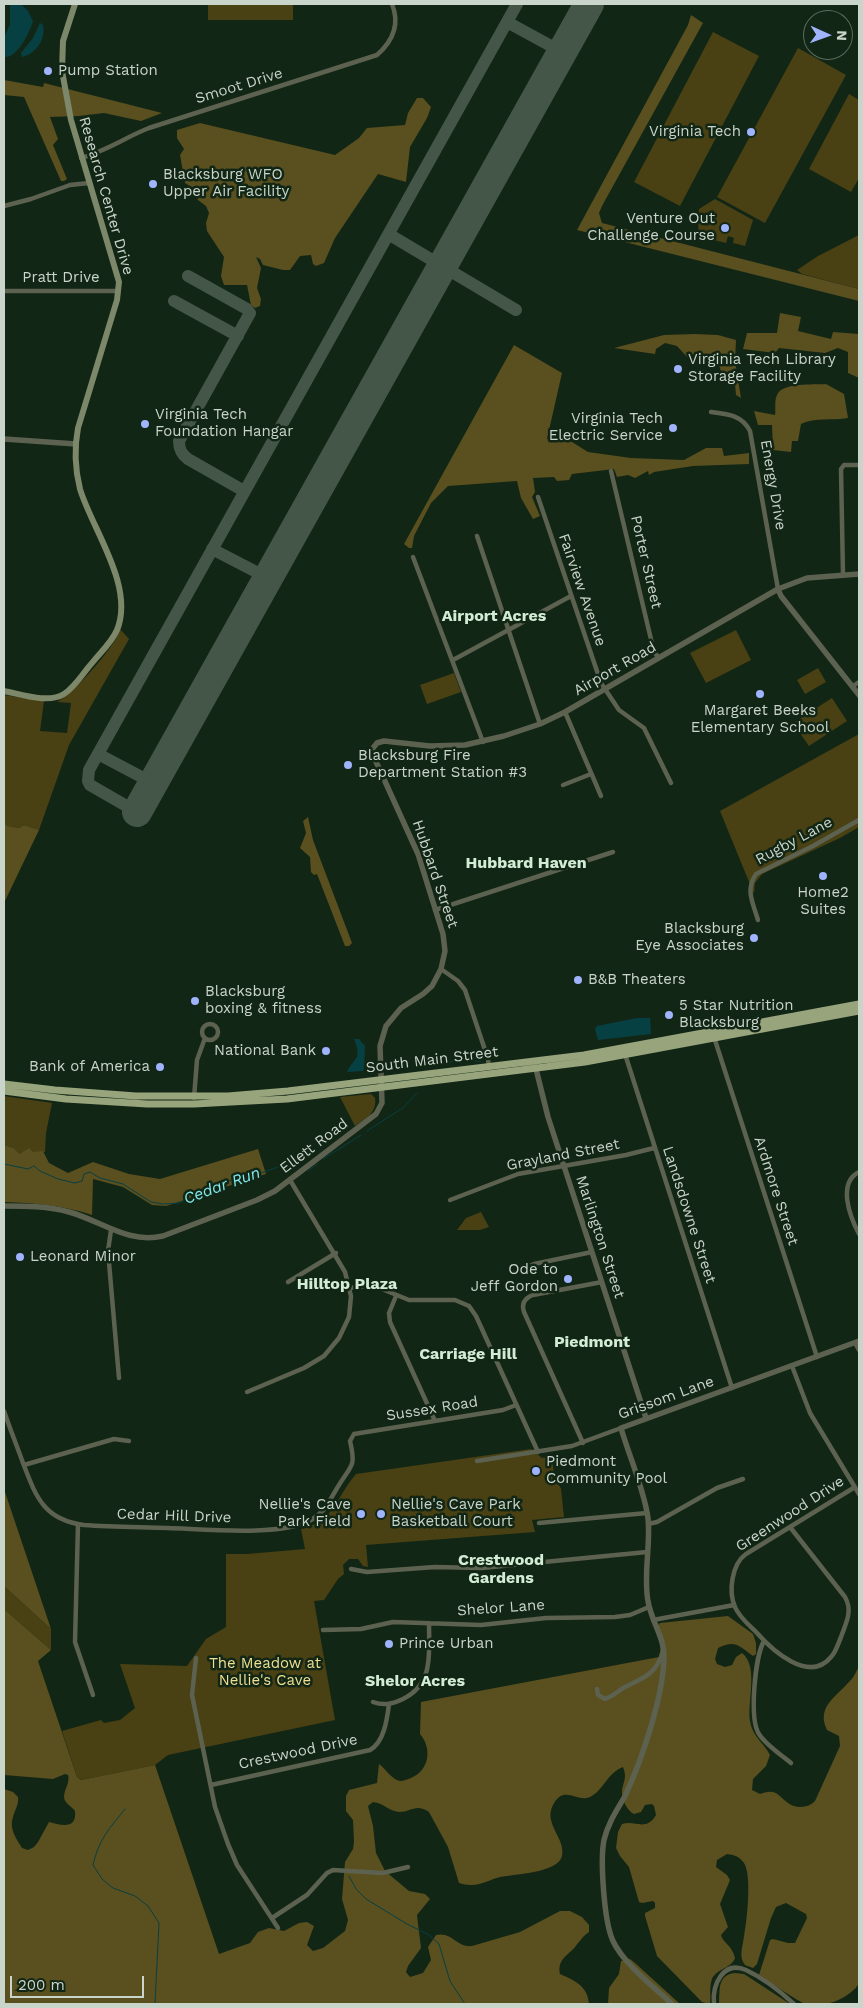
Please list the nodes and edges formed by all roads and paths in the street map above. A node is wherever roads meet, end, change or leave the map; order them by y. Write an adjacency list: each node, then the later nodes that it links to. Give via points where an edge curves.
1 (75, 4): 3 (main road, Research Center Drive, via 65,31 61,60)
2 (392, 4): 3 (street, Smoot Drive, via 395,30 389,44 371,58 149,128)
3 (81, 158): 4 (main road, Research Center Drive)
4 (89, 183): 5 (street, via 70,185); 7 (main road, Research Center Drive, via 116,266)
5 (4, 206)
6 (4, 291): 7 (street, Pratt Drive)
7 (118, 291): 10 (main road, Research Center Drive)
8 (711, 412): 18 (street, Energy Drive, via 738,418 750,432)
9 (4, 439): 10 (street)
10 (76, 444): 26 (main road, Research Center Drive, via 80,489 118,584 118,628 64,694 45,698)
11 (859, 465): 16 (street, via 840,470)
12 (611, 471): 21 (street, Porter Street, via 654,652)
13 (538, 498): 19 (street, Fairview Avenue)
14 (477, 536): 20 (street)
15 (413, 557): 22 (street)
16 (843, 574): 17 (street, Airport Road); 18 (street, Airport Road, via 807,578)
17 (859, 574)
18 (778, 589): 21 (street, Airport Road); 24 (street)
19 (571, 596): 20 (street); 25 (street, Fairview Avenue)
20 (508, 630): 22 (street); 29 (street)
21 (659, 658): 25 (street, Airport Road)
22 (453, 660): 30 (street)
23 (859, 682): 24 (street)
24 (853, 686): 27 (street)
25 (604, 689): 28 (street, Airport Road); 33 (street, Fairview Avenue, via 619,710 644,728)
26 (4, 692)
27 (859, 695)
28 (565, 712): 29 (street, Airport Road); 32 (street)
29 (540, 724): 30 (street, Airport Road)
30 (483, 742): 31 (street, Airport Road, via 430,746 381,741)
31 (374, 746): 38 (street, Hubbard Street, via 374,755 412,839)
32 (591, 774): 34 (street); 35 (street)
33 (670, 783)
34 (563, 785)
35 (601, 796)
36 (859, 820): 39 (street, Rugby Lane, via 756,874 751,881 750,894)
37 (613, 852): 38 (street)
38 (436, 910): 40 (street, Hubbard Street, via 445,946)
39 (758, 920)
40 (442, 969): 47 (street, via 465,990); 49 (street, Hubbard Street, via 428,990 401,1008 386,1026 380,1046)
41 (859, 1004): 43 (main road, South Main Street)
42 (859, 1011): 43 (main road, South Main Street)
43 (714, 1035): 45 (main road, South Main Street); 69 (street, Ardmore Street)
44 (205, 1038): 51 (street, via 197,1060)
45 (624, 1052): 46 (main road, South Main Street); 52 (street, Landsdowne Street)
46 (535, 1065): 47 (main road, South Main Street); 53 (street, Marlington Street)
47 (489, 1071): 49 (main road, South Main Street)
48 (4, 1084): 51 (main road, South Main Street)
49 (382, 1084): 51 (main road, South Main Street); 55 (street, Ellett Road, via 382,1103 376,1114)
50 (4, 1091): 51 (main road, South Main Street, via 107,1102)
51 (194, 1100)
52 (654, 1148): 53 (street, Grayland Street); 72 (street, Landsdowne Street)
53 (564, 1165): 56 (street, Grayland Street, via 514,1175); 60 (street, Marlington Street)
54 (859, 1172): 59 (street, via 850,1180 846,1192)
55 (290, 1180): 58 (street, Ellett Road, via 257,1200 163,1236 138,1238); 61 (street)
56 (450, 1200)
57 (4, 1206): 58 (street, Ellett Road, via 64,1211)
58 (111, 1230): 71 (street, via 108,1250)
59 (859, 1234)
60 (592, 1252): 62 (street, via 534,1264); 64 (street, Marlington Street)
61 (336, 1253): 63 (street); 65 (street)
62 (514, 1272)
63 (288, 1282)
64 (602, 1282): 76 (street, Marlington Street); 81 (street, via 531,1296 525,1300 523,1308)
65 (350, 1288): 66 (street, via 372,1285); 73 (street, via 349,1317 332,1348 304,1368)
66 (396, 1296): 74 (street, via 414,1300 455,1300 469,1306); 77 (street, via 389,1313 390,1322)
67 (857, 1342): 68 (street); 69 (street, Grissom Lane)
68 (859, 1350)
69 (817, 1357): 70 (street, Grissom Lane)
70 (792, 1366): 72 (street, Grissom Lane); 86 (street, via 810,1413)
71 (119, 1378)
72 (732, 1388): 76 (street, Grissom Lane)
73 (247, 1392)
74 (516, 1405): 77 (street, Sussex Road); 82 (street)
75 (4, 1411): 84 (street, Cedar Hill Drive)
76 (646, 1418): 78 (street, Grissom Lane)
77 (435, 1421): 79 (street, Sussex Road)
78 (621, 1428): 81 (street, Grissom Lane); 88 (street)
79 (352, 1436): 90 (street, Cedar Hill Drive, via 350,1471 325,1509 300,1525 244,1530)
80 (129, 1440): 84 (street, via 114,1439)
81 (583, 1443): 82 (street, Grissom Lane)
82 (538, 1452): 83 (street, Grissom Lane)
83 (477, 1461)
84 (24, 1465): 90 (street, Cedar Hill Drive, via 33,1491 43,1505 59,1518)
85 (743, 1479): 91 (street, via 717,1488)
86 (856, 1487): 87 (street); 92 (street, Greenwood Drive)
87 (859, 1494)
88 (647, 1513): 89 (street); 91 (street)
89 (539, 1523)
90 (78, 1524): 104 (street, via 75,1642)
91 (648, 1524): 93 (street)
92 (790, 1527): 95 (street, Greenwood Drive, via 740,1559 734,1572); 100 (street, via 845,1597 849,1605 848,1616 835,1652 821,1664 805,1666 793,1663)
93 (647, 1552): 94 (street, via 482,1568 435,1566 367,1572); 96 (street)
94 (351, 1568)
95 (734, 1605): 97 (street); 100 (street)
96 (649, 1607): 97 (street); 98 (street, Shelor Lane, via 615,1617)
97 (653, 1620): 101 (street)
98 (429, 1624): 99 (street, Shelor Lane, via 393,1622 361,1629); 106 (street, via 429,1663 425,1678 412,1694)
99 (323, 1630)
100 (764, 1641): 107 (street, via 758,1655 755,1725 764,1740)
101 (664, 1649): 103 (street, via 652,1673 623,1688 615,1696 605,1699 598,1695); 112 (street, via 657,1700 642,1752 607,1832 605,1908 613,1941 622,1955)
102 (196, 1658): 108 (street, via 192,1695)
103 (597, 1689)
104 (93, 1695)
105 (373, 1702): 106 (street)
106 (389, 1704): 108 (street, Crestwood Drive, via 382,1736 377,1746 370,1750)
107 (791, 1763)
108 (211, 1785): 110 (street, via 228,1844 245,1879)
109 (408, 1867): 110 (street, via 383,1872 333,1870 307,1895)
110 (272, 1918): 111 (street)
111 (278, 1928)
112 (672, 2004)
113 (714, 2004): 114 (street, via 718,1978 735,1969 747,1970)
114 (794, 2004)

